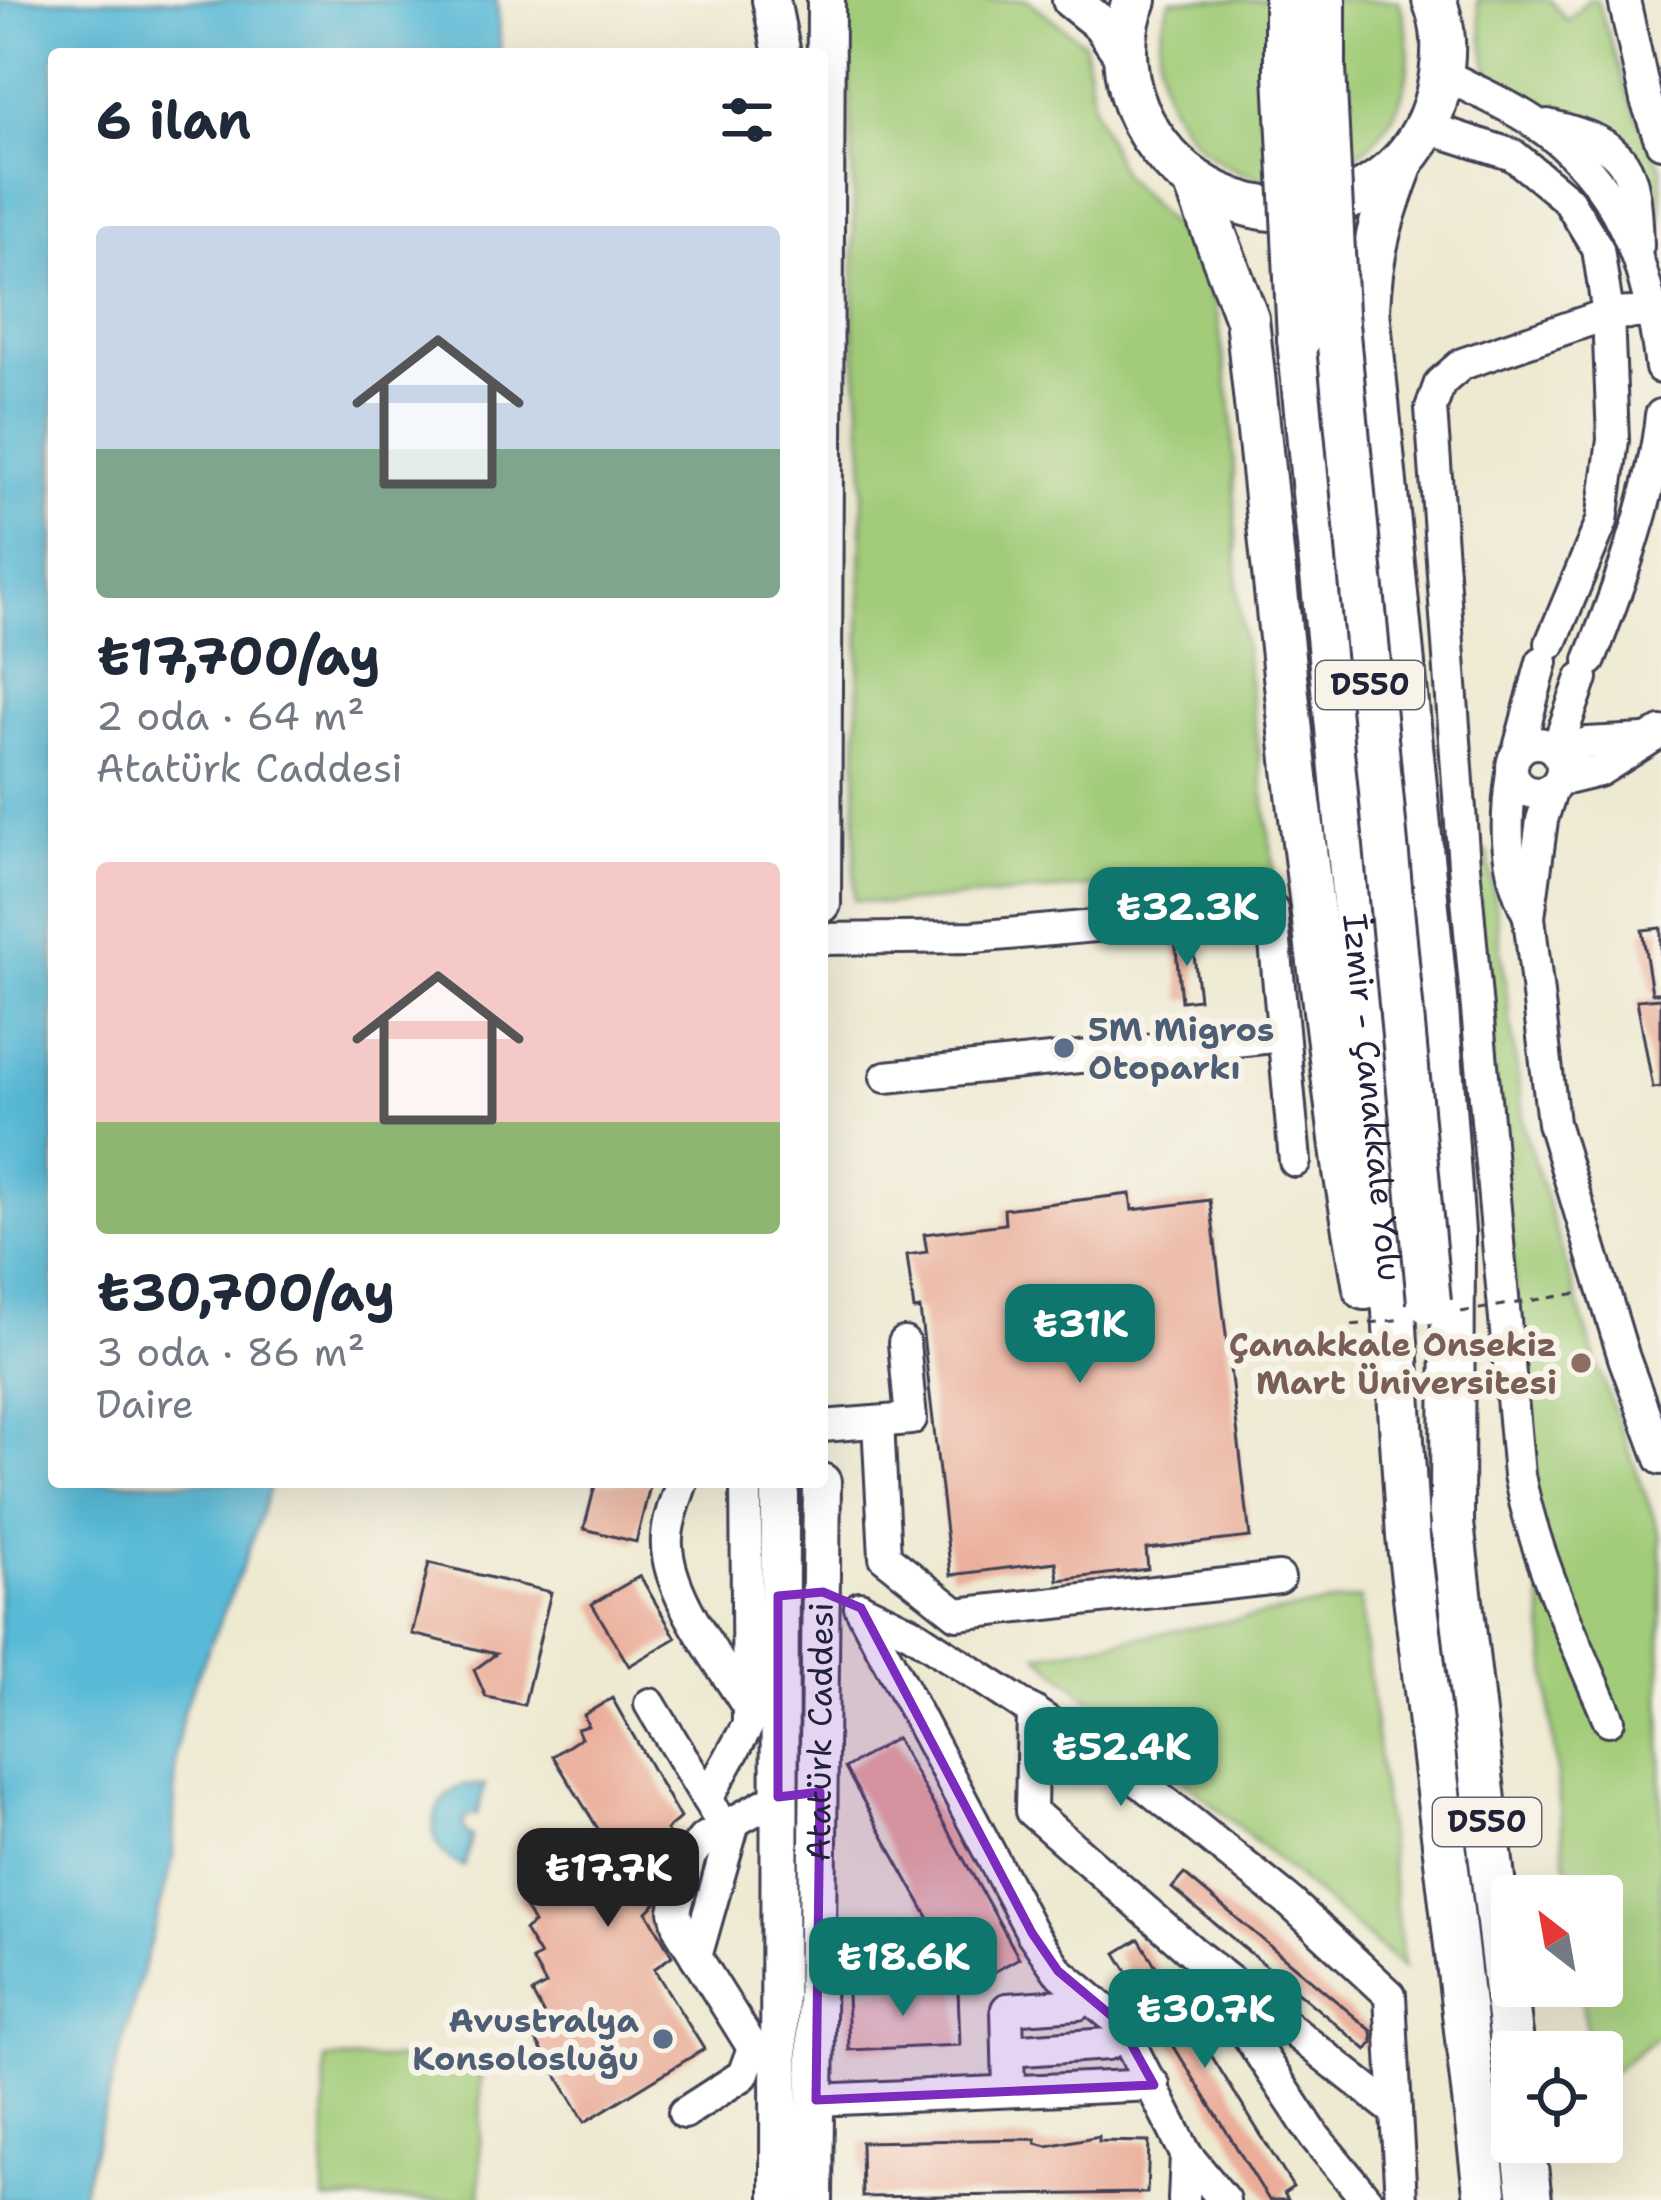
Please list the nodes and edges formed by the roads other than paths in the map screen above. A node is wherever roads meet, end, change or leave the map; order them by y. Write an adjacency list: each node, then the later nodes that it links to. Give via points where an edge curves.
1 (771, 0): 9 (main road)
2 (826, 0): 10 (main road)
3 (1071, 0): 11 (main road)
4 (1135, 0): 11 (highway)
5 (1286, 0): 30 (highway, İzmir - Çanakkale Yolu / D550, bridge, via 1299,339)
6 (1324, 0): 30 (highway, İzmir - Çanakkale Yolu / D550, bridge, via 1336,313)
7 (1624, 0): 13 (street)
8 (1444, 8): 12 (highway)
9 (781, 48)
10 (826, 48)
11 (1125, 59): 15 (highway, via 1135,108 1159,152)
12 (1441, 73): 14 (highway); 16 (street, via 1532,121 1589,167 1609,195)
13 (1661, 142)
14 (1414, 144): 15 (highway, via 1374,183 1332,204 1286,211 1239,205); 17 (street, via 1513,155 1568,200 1598,249); 39 (highway, via 1376,231 1369,311 1453,1232)
15 (1196, 185): 40 (highway, via 1247,320 1345,1171)
16 (1658, 322): 17 (street); 18 (street)
17 (1608, 325): 20 (street, via 1613,440 1602,521); 50 (street, via 1472,360 1446,375 1432,408 1519,1475 1554,1592)
18 (1661, 368)
19 (1661, 415): 21 (street)
20 (1573, 596): 21 (street); 23 (street, via 1546,652)
21 (1609, 614): 24 (street)
22 (1656, 736): 24 (street, via 1599,771)
23 (1515, 762): 24 (street, via 1541,743); 24 (street, via 1536,793); 25 (street, via 1504,822 1512,882)
24 (1556, 769): 25 (street)
25 (1529, 917): 34 (street, via 1553,1123)
26 (828, 939): 27 (street, via 974,937 1272,910)
27 (1283, 1036): 28 (street); 29 (street)
28 (886, 1078)
29 (1295, 1162)
30 (1412, 1306): 39 (highway, İzmir - Çanakkale Yolu / D550); 40 (highway, İzmir - Çanakkale Yolu / D550)
31 (904, 1343): 32 (street, via 911,1419)
32 (878, 1422): 33 (street); 41 (street, via 885,1557 957,1614)
33 (828, 1426)
34 (1661, 1459)
35 (680, 1488): 46 (street, via 667,1555)
36 (746, 1488): 45 (street)
37 (780, 1488): 43 (main road, Atatürk Caddesi)
38 (822, 1488): 42 (main road, Atatürk Caddesi)
39 (1452, 1530): 57 (highway, D550)
40 (1408, 1538): 73 (highway, İzmir - Çanakkale Yolu / D550)
41 (1280, 1577)
42 (823, 1592): 43 (main road); 44 (street); 51 (main road, Atatürk Caddesi)
43 (778, 1596): 52 (main road, Atatürk Caddesi)
44 (861, 1608): 49 (street); 60 (street, via 1033,1933 1058,1971 1119,2022)
45 (747, 1634): 46 (street); 48 (street)
46 (709, 1644): 48 (street)
47 (650, 1704): 53 (street)
48 (748, 1707): 53 (street, via 748,1725)
49 (1033, 1712): 55 (street, via 1031,1811); 63 (street, via 1143,1784 1390,1995)
50 (1610, 1720)
51 (820, 1792): 52 (main road); 62 (main road, Atatürk Caddesi)
52 (778, 1797): 54 (street); 67 (main road, Atatürk Caddesi)
53 (707, 1799): 54 (street)
54 (729, 1826): 64 (street, via 690,1856 675,1911 753,2054 743,2074)
55 (1194, 1953): 63 (street); 71 (street, via 1316,2138)
56 (1078, 2004): 59 (street, via 1007,2009)
57 (1511, 2031)
58 (1108, 2044): 59 (street)
59 (1008, 2051): 61 (street)
60 (1154, 2085): 61 (street); 65 (street)
61 (1009, 2091): 62 (street)
62 (817, 2100): 68 (main road, Atatürk Caddesi)
63 (1396, 2112): 72 (street)
64 (684, 2113)
65 (1186, 2154): 69 (street); 70 (street)
66 (1526, 2163): 74 (highway)
67 (779, 2200)
68 (814, 2200)
69 (1184, 2200)
70 (1225, 2200)
71 (1367, 2200)
72 (1401, 2200)
73 (1486, 2200)
74 (1530, 2200)

